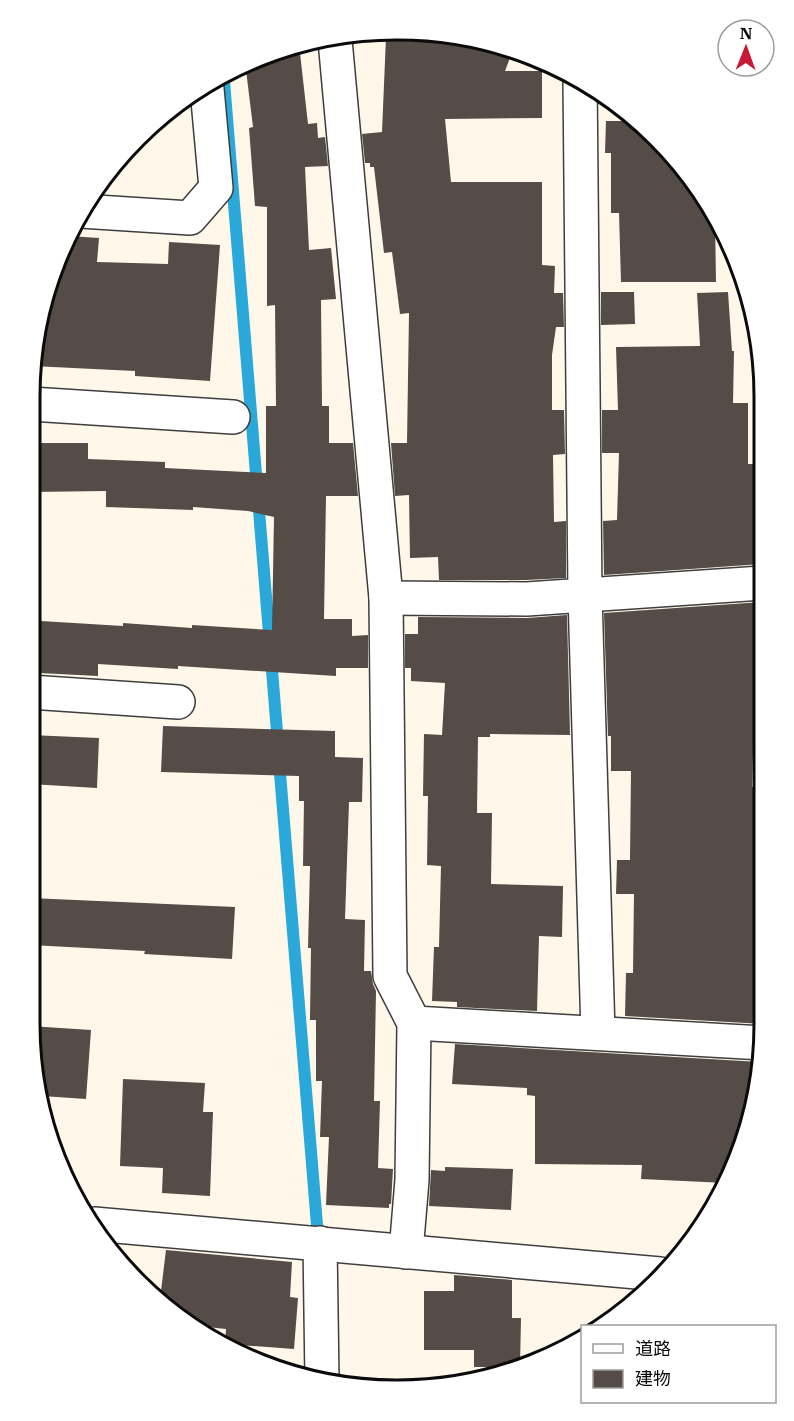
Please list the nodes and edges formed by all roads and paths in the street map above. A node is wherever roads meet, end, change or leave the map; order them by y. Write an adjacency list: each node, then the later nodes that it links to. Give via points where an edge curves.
1 (336, 46): 9 (street)
2 (580, 91): 8 (street)
3 (208, 95): 4 (street, via 216,188 190,218)
4 (93, 212)
5 (40, 405): 6 (street)
6 (233, 417)
7 (754, 584): 8 (street)
8 (585, 595): 9 (street, via 527,599); 13 (street)
9 (386, 598): 12 (street, via 390,976)
10 (40, 693): 11 (street)
11 (178, 702)
12 (414, 1023): 13 (street); 17 (street, via 412,1180)
13 (598, 1033): 14 (street)
14 (753, 1042)
15 (103, 1225): 16 (street)
16 (320, 1243): 17 (street); 19 (street)
17 (406, 1252): 18 (street)
18 (652, 1273)
19 (322, 1373)

